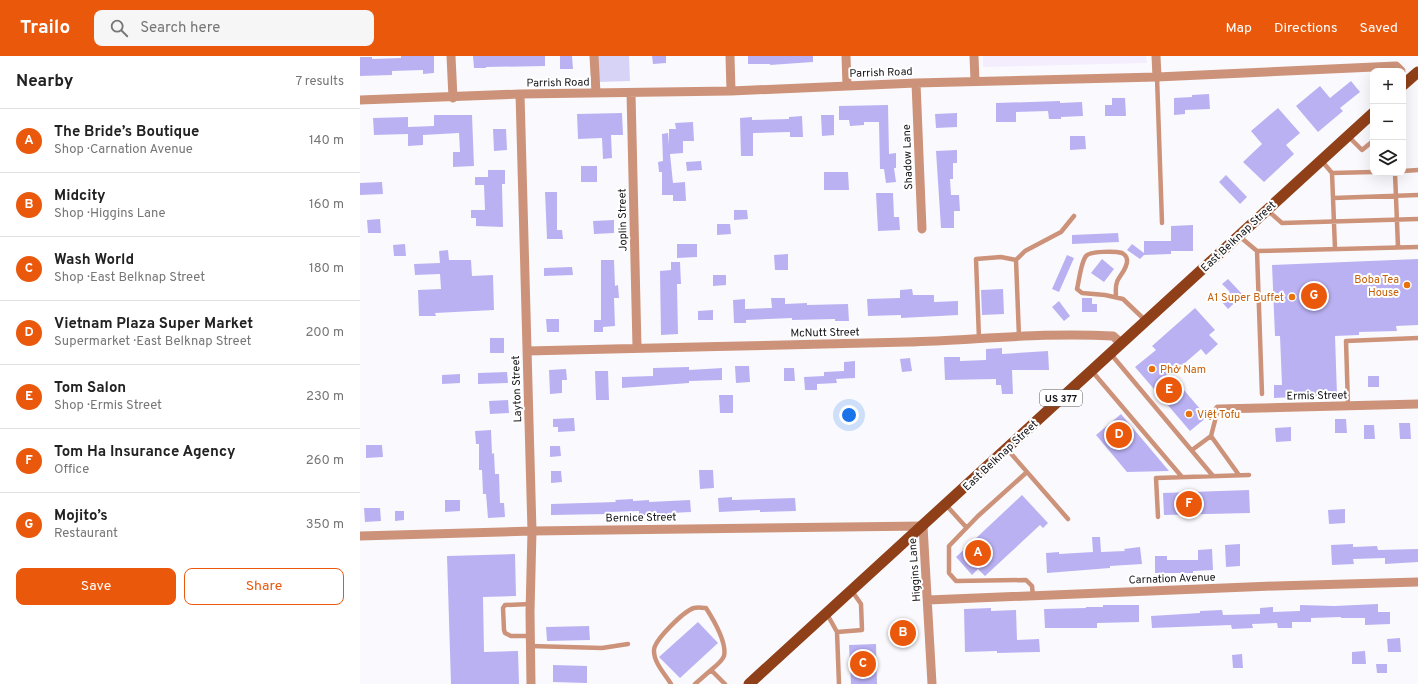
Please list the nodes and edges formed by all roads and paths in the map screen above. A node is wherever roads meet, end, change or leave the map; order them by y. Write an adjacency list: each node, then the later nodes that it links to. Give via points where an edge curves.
1 (451, 56): 20 (street)
2 (594, 56): 19 (street)
3 (730, 56): 16 (street)
4 (846, 56): 15 (street)
5 (974, 56): 13 (street)
6 (1156, 56): 11 (street)
7 (1396, 56): 8 (street)
8 (1398, 68)
9 (1370, 69): 11 (street, Parrish Road)
10 (1418, 72): 12 (main road)
11 (1157, 77): 13 (street, Parrish Road); 39 (lane)
12 (1406, 79)
13 (975, 81): 14 (street, Parrish Road)
14 (916, 83): 15 (street, Parrish Road); 40 (street, Shadow Lane)
15 (847, 86): 16 (street, Parrish Road)
16 (731, 91): 17 (street, Parrish Road)
17 (631, 92): 19 (street, Parrish Road); 53 (street, Joplin Street)
18 (520, 94): 19 (street, Parrish Road); 20 (street, Parrish Road); 54 (street, Layton Street)
19 (596, 94)
20 (453, 98): 21 (street, Parrish Road)
21 (360, 100)
22 (1370, 116): 23 (main road, East Belknap Street / US 377)
23 (1348, 136): 24 (lane, via 1362,150); 25 (main road, East Belknap Street / US 377)
24 (1370, 143)
25 (1321, 160): 29 (lane); 34 (main road, East Belknap Street / US 377)
26 (1418, 170): 27 (lane)
27 (1406, 171)
28 (1370, 172): 29 (lane)
29 (1332, 173): 33 (lane)
30 (1395, 176): 32 (lane)
31 (1418, 195): 32 (lane)
32 (1396, 196): 33 (lane); 37 (lane)
33 (1333, 198): 38 (lane)
34 (1266, 210): 38 (lane, via 1282,224); 41 (main road, East Belknap Street / US 377)
35 (1074, 216): 46 (lane, via 1061,232 1025,251)
36 (1418, 219): 37 (lane)
37 (1397, 220): 38 (lane); 42 (lane)
38 (1334, 222): 44 (lane)
39 (1162, 223)
40 (922, 229)
41 (1239, 236): 45 (lane); 48 (main road, East Belknap Street / US 377)
42 (1398, 247): 43 (lane); 44 (lane)
43 (1418, 247)
44 (1335, 249): 45 (lane)
45 (1257, 251): 57 (lane)
46 (1016, 260): 49 (lane); 51 (lane, via 1001,257 976,260)
47 (1116, 297): 47 (lane, via 1082,293 1077,289 1088,254 1120,252 1125,255 1127,265 1117,283); 48 (lane, via 1123,299)
48 (1146, 321): 52 (main road, East Belknap Street / US 377)
49 (1020, 337): 51 (street, McNutt Street); 52 (street, McNutt Street, via 1081,334 1113,336)
50 (1418, 338): 59 (lane, via 1346,341)
51 (979, 339): 53 (street, McNutt Street)
52 (1121, 343): 55 (main road, East Belknap Street / US 377)
53 (637, 347): 54 (street, McNutt Street)
54 (527, 351): 74 (street, Layton Street)
55 (1110, 353): 56 (main road, East Belknap Street / US 377); 63 (lane)
56 (1092, 370): 62 (main road, East Belknap Street / US 377); 68 (lane)
57 (1262, 394)
58 (1418, 404): 59 (street, Ermis Street)
59 (1348, 406): 60 (street, Ermis Street)
60 (1218, 409): 61 (lane)
61 (1211, 436): 63 (lane); 65 (lane)
62 (1007, 449): 64 (lane); 69 (main road, East Belknap Street / US 377)
63 (1192, 450): 67 (lane)
64 (1027, 472): 71 (lane); 73 (lane)
65 (1239, 475): 66 (lane); 67 (lane)
66 (1249, 475)
67 (1213, 476): 68 (lane)
68 (1182, 477): 70 (lane, via 1156,478)
69 (946, 505): 72 (main road, East Belknap Street / US 377); 73 (lane)
70 (1158, 517)
71 (1068, 519)
72 (923, 526): 74 (street, Bernice Street); 77 (main road, East Belknap Street / US 377); 79 (street, Higgins Lane)
73 (966, 527): 78 (lane, via 949,546 949,573 956,581 1026,580 1032,586)
74 (532, 531): 75 (street, Bernice Street); 80 (street, Layton Street)
75 (360, 536)
76 (1418, 582): 78 (street, Carnation Avenue)
77 (852, 591): 81 (main road, East Belknap Street / US 377); 82 (lane, via 862,604 862,630)
78 (1033, 596): 79 (street, Carnation Avenue)
79 (928, 600): 93 (street, Higgins Lane)
80 (530, 604): 83 (street, Layton Street); 83 (lane, via 509,604 503,608 505,634)
81 (827, 614): 82 (lane); 91 (main road, East Belknap Street / US 377)
82 (838, 632): 92 (lane)
83 (530, 636): 85 (street, Layton Street)
84 (628, 644): 85 (lane, via 602,648)
85 (530, 646): 87 (street, Layton Street)
86 (711, 670): 88 (lane, via 724,656 722,640 706,608 692,608 655,644 655,659); 89 (lane); 90 (lane)
87 (531, 684)
88 (671, 684)
89 (695, 684)
90 (725, 684)
91 (749, 684)
92 (839, 684)
93 (932, 684)

